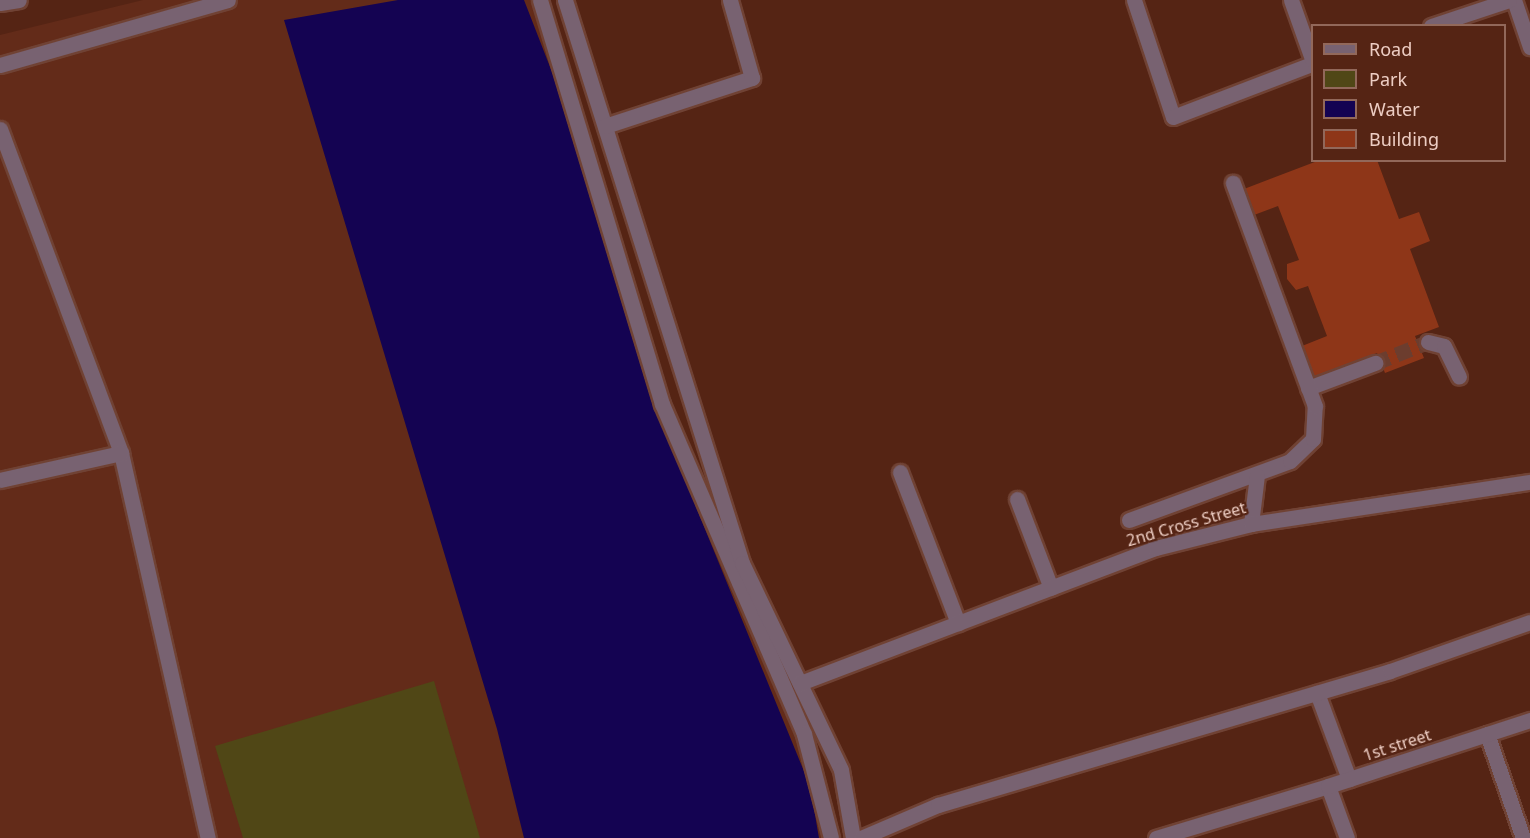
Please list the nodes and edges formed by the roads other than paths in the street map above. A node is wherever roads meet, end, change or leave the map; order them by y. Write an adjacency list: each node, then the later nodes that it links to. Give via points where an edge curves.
1 (19, 0): 10 (street)
2 (228, 0): 15 (street)
3 (540, 0): 41 (street, via 662,404 804,734)
4 (565, 0): 16 (street)
5 (730, 0): 16 (street, via 752,78)
6 (1134, 0): 14 (street, via 1173,117)
7 (1291, 0): 13 (street)
8 (1509, 0): 11 (street)
9 (1514, 0): 12 (street)
10 (0, 3)
11 (1437, 24)
12 (1530, 47)
13 (1311, 55)
14 (1311, 64)
15 (0, 65)
16 (604, 126): 34 (street, via 742,563)
17 (0, 129): 23 (street)
18 (1233, 183): 22 (street)
19 (1428, 342): 21 (street, via 1444,346)
20 (1375, 363): 22 (street)
21 (1460, 377)
22 (1308, 388): 25 (street, via 1315,406 1313,439 1290,461)
23 (121, 453): 26 (street); 40 (street)
24 (900, 472): 33 (street)
25 (1257, 475): 29 (street); 30 (street)
26 (0, 480)
27 (1530, 482): 30 (street, 2nd Cross Street)
28 (1017, 499): 31 (street)
29 (1129, 520)
30 (1251, 524): 31 (street, 2nd Cross Street, via 1156,548)
31 (1051, 588): 33 (street, 2nd Cross Street)
32 (1530, 622): 35 (street)
33 (958, 623): 34 (street, 2nd Cross Street)
34 (800, 683): 42 (street, via 841,770)
35 (1317, 693): 38 (street); 43 (street, via 1048,769 938,805)
36 (1530, 720): 37 (street, 1st street)
37 (1488, 734): 38 (street, 1st street); 46 (street)
38 (1349, 779): 39 (street, 1st street)
39 (1328, 786): 44 (street, 1st street); 45 (street)
40 (208, 838)
41 (831, 838)
42 (853, 838)
43 (861, 838)
44 (1156, 838)
45 (1347, 838)
46 (1523, 838)

